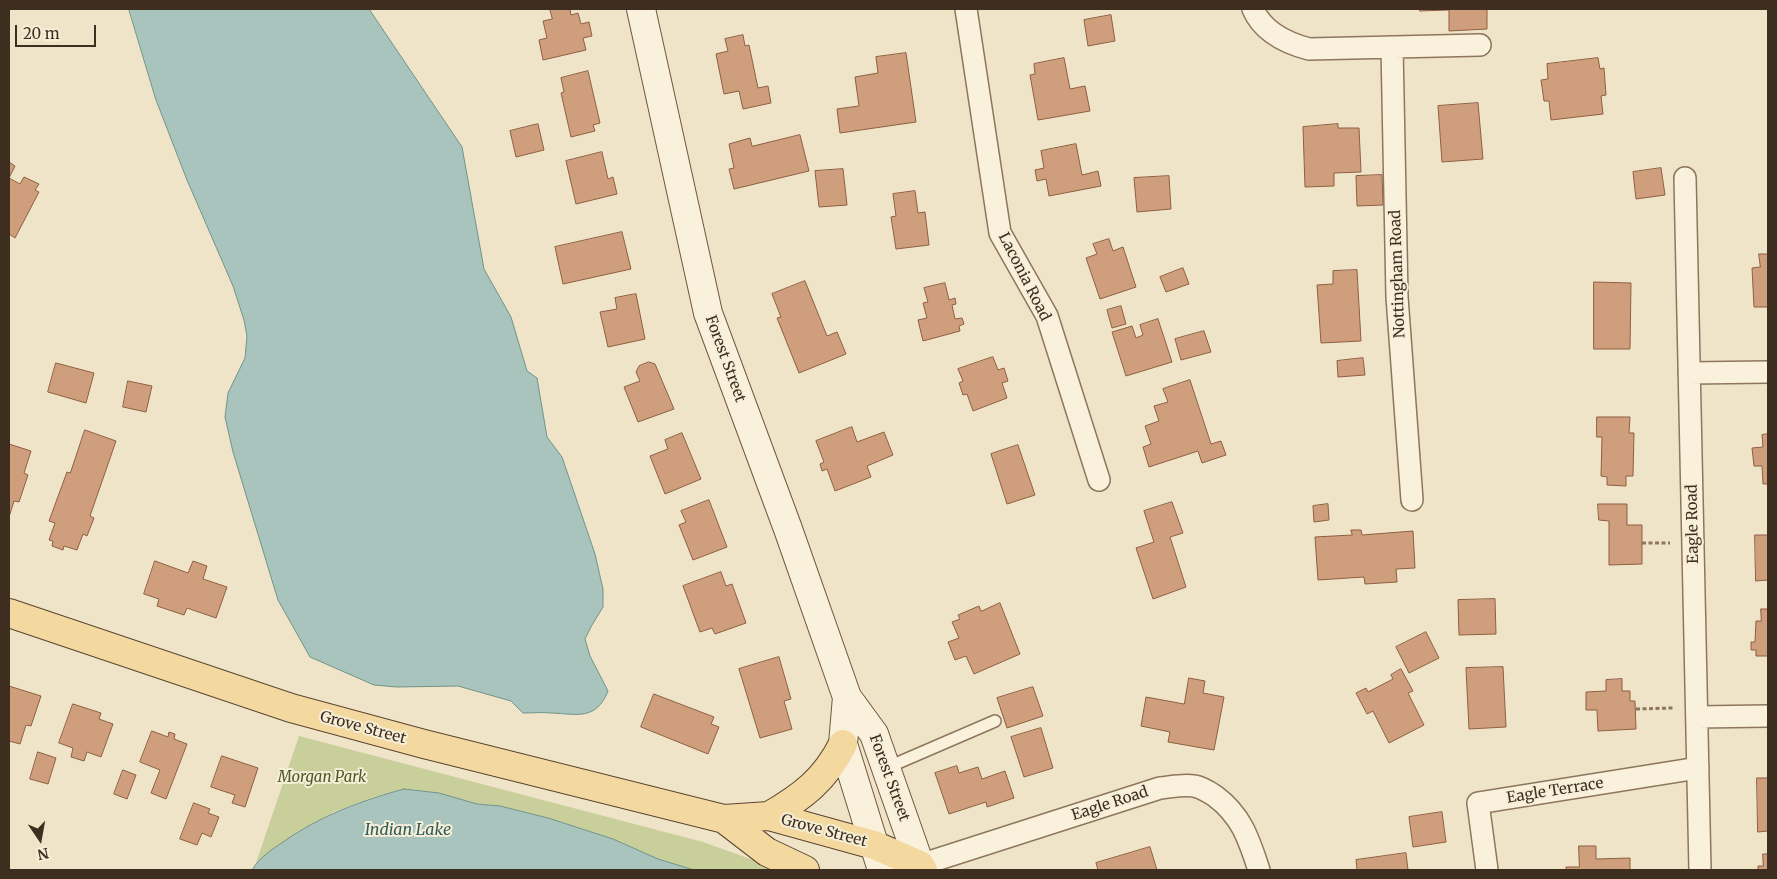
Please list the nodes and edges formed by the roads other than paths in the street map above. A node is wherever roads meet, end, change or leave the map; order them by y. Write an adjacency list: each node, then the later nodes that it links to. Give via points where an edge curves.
1 (641, 9): 12 (main road, Forest Street, via 708,313)
2 (966, 9): 9 (street, Laconia Road, via 1000,233 1046,316)
3 (1253, 9): 5 (street, via 1266,28 1302,48)
4 (1480, 45): 5 (street)
5 (1392, 47): 10 (street, Nottingham Road, via 1397,297)
6 (1685, 178): 8 (street, Eagle Road)
7 (1768, 372): 8 (street)
8 (1690, 373): 13 (street, Eagle Road)
9 (1099, 480)
10 (1412, 500)
11 (9, 613): 20 (main road, Grove Street, via 292,708)
12 (847, 697): 16 (main road, Forest Street); 17 (main road, Forest Street, via 874,734)
13 (1697, 712): 14 (street); 18 (street, Eagle Road)
14 (1768, 716)
15 (995, 721): 17 (lane)
16 (843, 744): 19 (main road, via 835,760 811,788); 21 (main road, Forest Street)
17 (886, 768): 22 (main road, Forest Street)
18 (1698, 768): 25 (street, Eagle Terrace, via 1478,803); 26 (street, Eagle Road)
19 (769, 816): 20 (main road, Grove Street); 21 (main road, Grove Street)
20 (724, 819): 23 (main road, Grove Street, via 767,852)
21 (878, 858): 22 (main road, Grove Street)
22 (916, 869): 24 (street, Eagle Road, via 1160,788 1184,785 1204,789 1235,814)
23 (805, 870)
24 (1259, 870)
25 (1487, 870)
26 (1700, 870)

